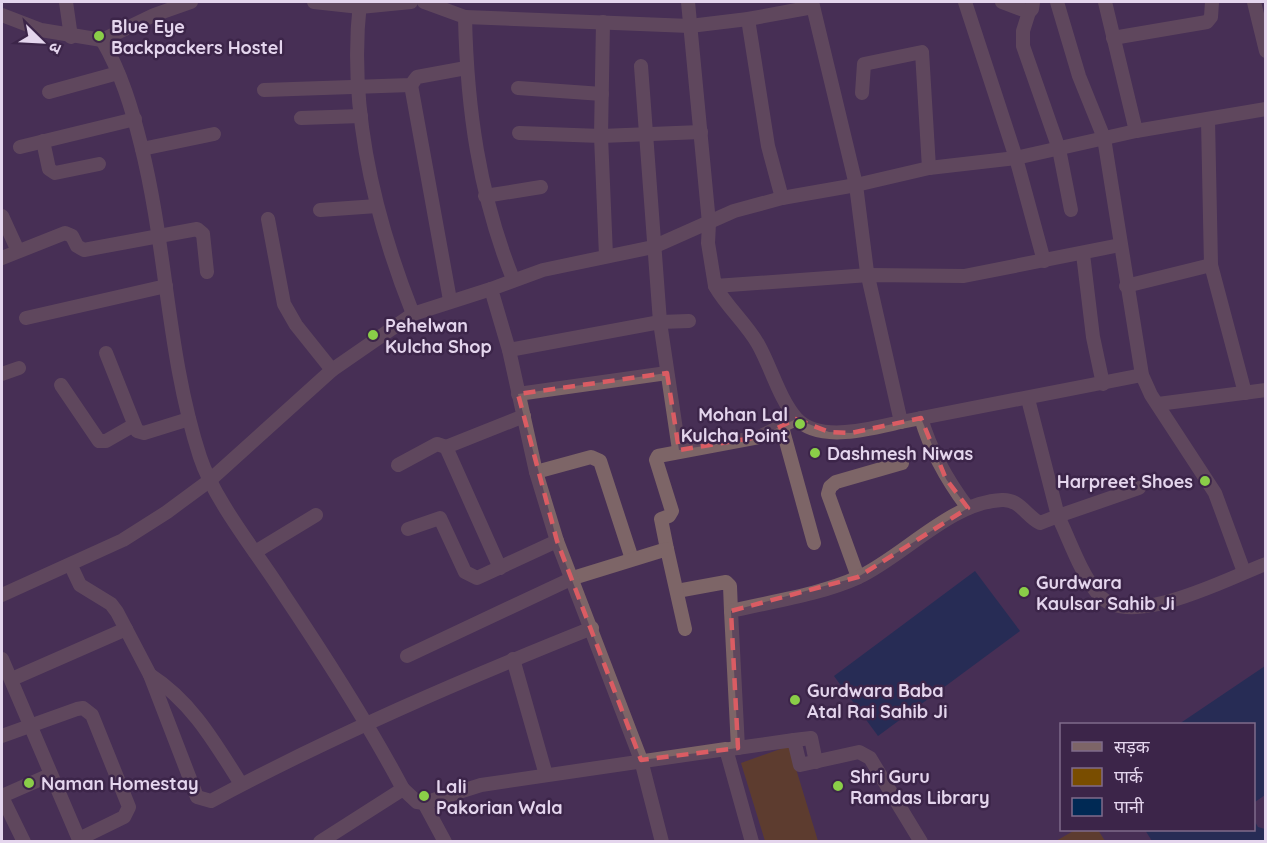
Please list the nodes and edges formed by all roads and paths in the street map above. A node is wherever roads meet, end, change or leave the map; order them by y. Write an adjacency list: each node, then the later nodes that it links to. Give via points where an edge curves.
1 (66, 2): 23 (street)
2 (190, 2): 16 (street)
3 (314, 2): 13 (street)
4 (411, 2): 13 (street)
5 (424, 2): 18 (street)
6 (688, 2): 21 (street)
7 (965, 2): 53 (street)
8 (1002, 2): 15 (street)
9 (1057, 2): 48 (street, via 1078,76)
10 (1105, 2): 24 (street)
11 (1212, 2): 24 (street, via 1207,22)
12 (1254, 2): 22 (street)
13 (360, 4): 31 (street)
14 (812, 4): 19 (street); 56 (street)
15 (1031, 7): 52 (street, via 1023,31 1023,46)
16 (152, 8): 25 (street)
17 (2, 15): 23 (street)
18 (465, 17): 20 (street); 28 (street)
19 (747, 19): 21 (street); 59 (street, via 768,146)
20 (603, 22): 21 (street); 36 (street)
21 (690, 26): 43 (street)
22 (1263, 27): 26 (street)
23 (71, 37): 25 (street)
24 (1113, 38): 42 (street)
25 (102, 40): 29 (street)
26 (1266, 51)
27 (641, 66): 46 (street)
28 (466, 68): 30 (street, via 417,77); 58 (street)
29 (118, 73): 34 (street); 39 (street)
30 (411, 85): 31 (street); 82 (street)
31 (357, 88): 33 (street); 38 (street)
32 (518, 88): 36 (street)
33 (264, 90)
34 (49, 92)
35 (862, 93): 55 (street, via 864,64 922,52)
36 (602, 94): 47 (street)
37 (1266, 109): 41 (street)
38 (361, 116): 40 (street); 60 (street)
39 (135, 118): 49 (street); 51 (street)
40 (301, 118)
41 (1208, 120): 42 (street); 74 (street)
42 (1136, 131): 48 (street)
43 (701, 132): 46 (street); 65 (street)
44 (519, 133): 47 (street)
45 (214, 134): 51 (street)
46 (647, 135): 47 (street); 68 (street)
47 (601, 136): 71 (street)
48 (1104, 138): 52 (street); 67 (street)
49 (43, 141): 50 (street); 54 (street, via 49,169 55,173)
50 (20, 147)
51 (142, 149): 66 (street)
52 (1059, 149): 53 (street); 62 (street)
53 (1016, 158): 55 (street); 73 (street)
54 (99, 164)
55 (929, 168): 56 (street)
56 (856, 185): 59 (street); 76 (street)
57 (541, 187): 58 (street)
58 (485, 196): 77 (street)
59 (782, 198): 65 (street, via 734,211)
60 (377, 206): 61 (street); 83 (street)
61 (320, 210)
62 (1071, 210)
63 (2, 216): 69 (street)
64 (268, 219): 90 (street, via 284,304)
65 (710, 223): 68 (street); 79 (street, via 708,243)
66 (160, 236): 69 (street, via 84,250 65,233); 75 (street, via 200,230); 78 (street)
67 (1120, 245): 70 (street); 80 (street)
68 (653, 247): 71 (street); 86 (street)
69 (18, 251): 72 (street)
70 (1083, 254): 73 (street); 94 (street)
71 (606, 256): 77 (street)
72 (2, 258)
73 (1044, 261): 76 (street, via 964,276)
74 (1210, 265): 80 (street); 97 (street)
75 (207, 273)
76 (869, 275): 79 (street); 105 (street)
77 (513, 279): 81 (street)
78 (166, 286): 84 (street); 103 (street)
79 (714, 286): 104 (street, via 755,339)
80 (1126, 286): 93 (street)
81 (490, 288): 82 (street); 87 (street)
82 (450, 300): 83 (street)
83 (414, 314): 90 (street)
84 (26, 318)
85 (689, 321): 86 (street)
86 (660, 322): 87 (street); 91 (street)
87 (509, 350): 98 (street)
88 (106, 353): 106 (street)
89 (19, 368): 92 (street)
90 (332, 370): 113 (street)
91 (667, 373): 98 (street); 109 (street)
92 (2, 374)
93 (1142, 375): 94 (street); 100 (street)
94 (1103, 384): 99 (street)
95 (61, 385): 106 (street, via 99,441)
96 (1266, 390): 97 (street)
97 (1242, 393): 100 (street)
98 (518, 394): 101 (street)
99 (1028, 399): 102 (street); 117 (street)
100 (1158, 404): 127 (street, via 1215,493)
101 (524, 416): 108 (street); 112 (street)
102 (921, 418): 105 (street); 115 (street, via 946,479)
103 (189, 419): 106 (street, via 144,433); 113 (street)
104 (796, 419): 105 (street, via 829,432 851,433); 107 (street)
105 (901, 422)
106 (134, 425)
107 (782, 427): 109 (street, via 759,437); 120 (street)
108 (446, 447): 111 (street, via 437,444); 126 (street)
109 (679, 450): 121 (street, via 660,453 656,460 672,511 661,519)
110 (902, 464): 128 (street, via 830,487 828,494)
111 (398, 465)
112 (536, 472): 119 (street); 123 (street, via 591,457 600,461)
113 (209, 481): 122 (street); 125 (street, via 123,540)
114 (1139, 488): 117 (street)
115 (968, 508): 117 (street, via 1003,500 1022,507 1040,523); 128 (street)
116 (316, 515): 122 (street)
117 (1058, 516): 127 (street, via 1098,594 1114,605 1161,603)
118 (408, 530): 126 (street, via 440,518 469,576 477,578)
119 (557, 541): 126 (street); 129 (street)
120 (814, 543)
121 (667, 549): 123 (street); 131 (street)
122 (255, 552): 142 (street)
123 (632, 559): 129 (street)
124 (1266, 564): 127 (street)
125 (71, 566): 130 (street); 135 (street, via 80,585 111,604)
126 (500, 568)
127 (1244, 572)
128 (858, 577): 132 (street)
129 (573, 578): 133 (street); 136 (street)
130 (3, 590)
131 (677, 591): 132 (street, via 726,582 730,586); 134 (street)
132 (731, 611): 144 (street)
133 (592, 628): 138 (street); 145 (street)
134 (685, 628)
135 (126, 629): 139 (street); 140 (street)
136 (407, 656)
137 (2, 659): 140 (street)
138 (513, 659): 142 (street); 146 (street)
139 (150, 675): 148 (street, via 190,708); 148 (street, via 197,797 211,801)
140 (12, 679): 141 (street)
141 (29, 724): 143 (street); 147 (street); 152 (street, via 82,708 92,715 129,807 124,817)
142 (368, 724): 148 (street); 149 (street)
143 (2, 736)
144 (732, 749): 145 (street); 157 (street); 158 (street, via 794,740 800,765 839,754 859,753 870,758)
145 (641, 760): 146 (street); 156 (street)
146 (546, 775): 151 (street, via 481,785)
147 (51, 776): 150 (street); 152 (street)
148 (242, 784)
149 (403, 789): 151 (street, via 417,802); 154 (street)
150 (2, 797): 153 (street)
151 (424, 802): 155 (street)
152 (79, 840)
153 (24, 842)
154 (320, 842)
155 (445, 842)
156 (662, 842)
157 (752, 842)
158 (921, 842)

